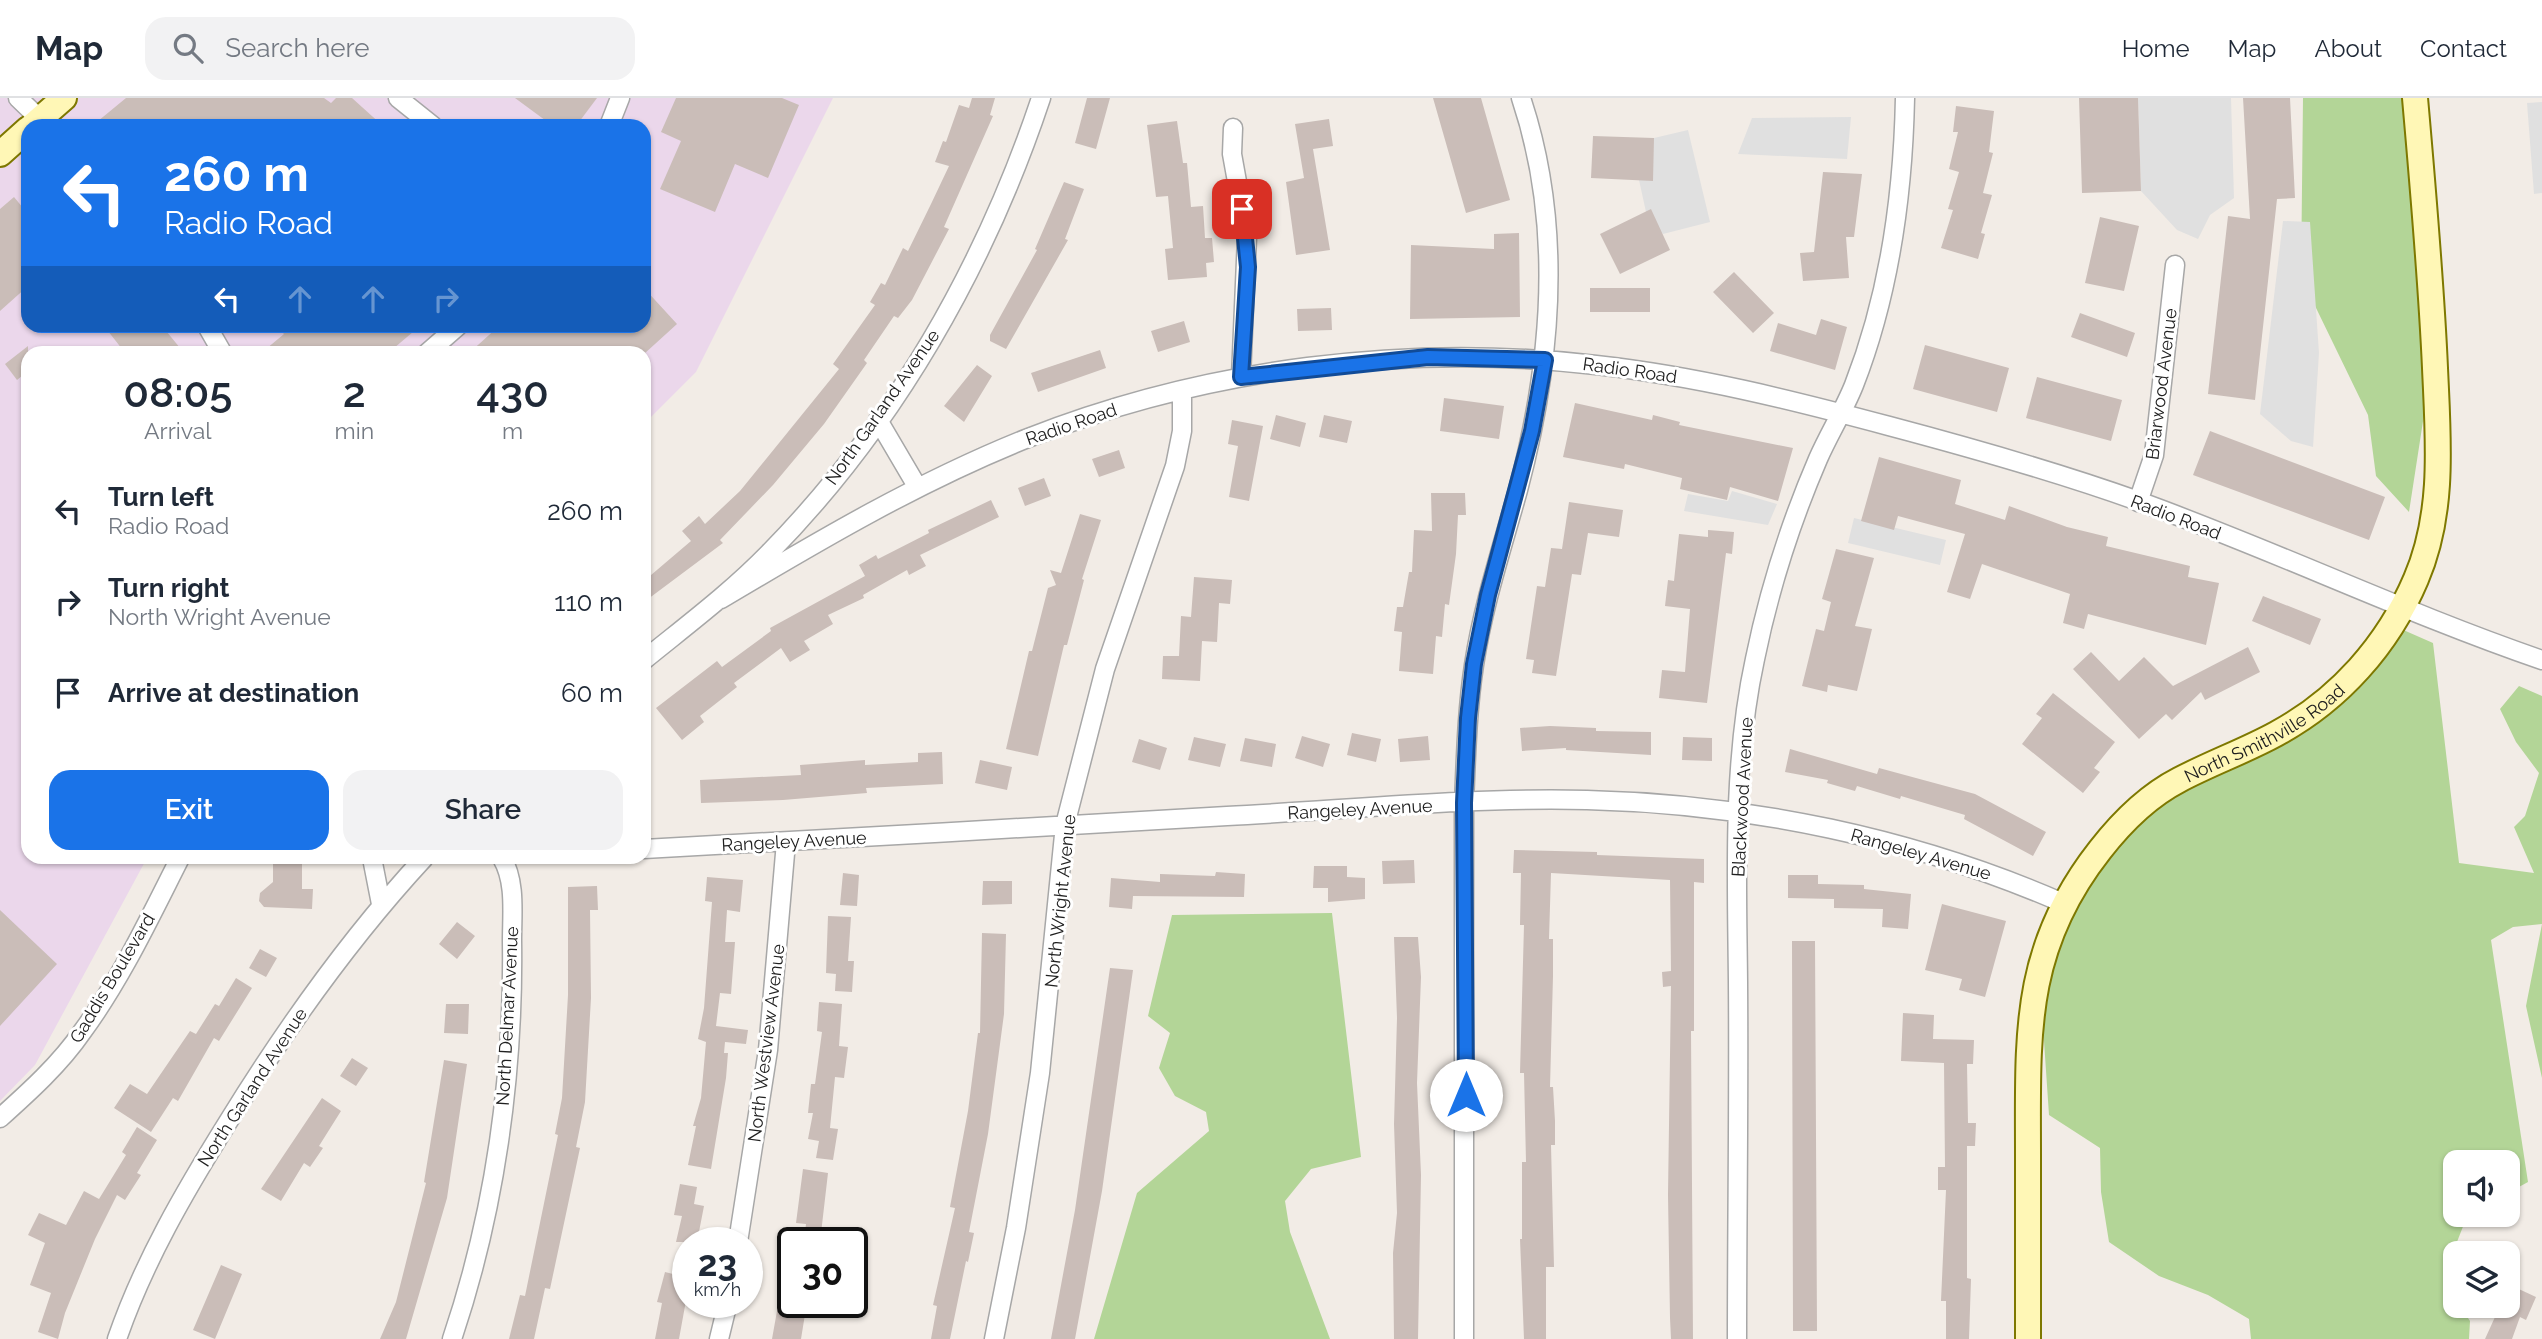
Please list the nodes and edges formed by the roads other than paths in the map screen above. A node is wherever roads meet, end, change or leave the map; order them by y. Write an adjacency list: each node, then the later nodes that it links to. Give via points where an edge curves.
1 (18, 98): 9 (street)
2 (64, 98): 10 (main road)
3 (398, 98): 11 (street)
4 (620, 98): 12 (street)
5 (1041, 98): 23 (street, North Garland Avenue, via 1021,159 980,253 937,332)
6 (1521, 98): 19 (street, via 1535,150 1546,227 1549,309)
7 (1905, 98): 22 (street, Blackwood Avenue, via 1903,170 1894,238 1883,290)
8 (2415, 98): 27 (main road, North Smithville Road, via 2432,297 2438,472 2428,544)
9 (33, 119)
10 (43, 119)
11 (424, 119)
12 (612, 119)
13 (1233, 128): 20 (street, via 1247,237)
14 (21, 137): 15 (main road)
15 (0, 153)
16 (2175, 265): 25 (street, Briarwood Avenue, via 2154,455)
17 (449, 333): 18 (street)
18 (435, 346)
19 (1545, 360): 20 (street, Radio Road, via 1428,357); 22 (street, Radio Road, via 1694,379); 30 (street, via 1474,664)
20 (1241, 377): 21 (street, Radio Road)
21 (1182, 391): 24 (street, Radio Road, via 1031,437); 32 (street, North Wright Avenue, via 1182,431 1175,466 1105,669)
22 (1842, 413): 25 (street, Radio Road, via 1951,442); 31 (street, Blackwood Avenue, via 1819,456 1774,576 1747,697)
23 (878, 419): 24 (street); 26 (street, North Garland Avenue, via 797,523)
24 (918, 488): 26 (street, Radio Road)
25 (2138, 502): 27 (street, Radio Road)
26 (720, 599): 28 (street, North Garland Avenue)
27 (2402, 609): 29 (street, Radio Road); 39 (main road, North Smithville Road, via 2363,666 2326,702 2276,734 2175,782 2134,813 2100,850)
28 (651, 654)
29 (2542, 660)
30 (1464, 803): 31 (street, Rangeley Avenue, via 1586,800); 32 (street, Rangeley Avenue); 48 (street)
31 (1740, 812): 39 (street, Rangeley Avenue, via 1945,858); 49 (street, Blackwood Avenue)
32 (1065, 825): 33 (street, Rangeley Avenue); 47 (street, North Wright Avenue, via 1041,1073)
33 (786, 842): 34 (street, Rangeley Avenue); 42 (street, North Westview Avenue, via 768,1050)
34 (651, 849)
35 (177, 864): 41 (street, Gaddis Boulevard, via 129,957 83,1032)
36 (373, 864): 40 (street)
37 (418, 864): 40 (street, North Garland Avenue)
38 (506, 864): 45 (street, North Delmar Avenue, via 512,892 513,971 507,1077 491,1186)
39 (2063, 903): 50 (main road, North Smithville Road, via 2039,967 2028,1036)
40 (381, 904): 44 (street, North Garland Avenue, via 301,1011 199,1167 164,1228)
41 (0, 1118)
42 (740, 1227)
43 (724, 1318): 46 (street)
44 (117, 1339)
45 (452, 1339)
46 (719, 1339)
47 (993, 1339)
48 (1464, 1339)
49 (1737, 1339)
50 (2028, 1339)

